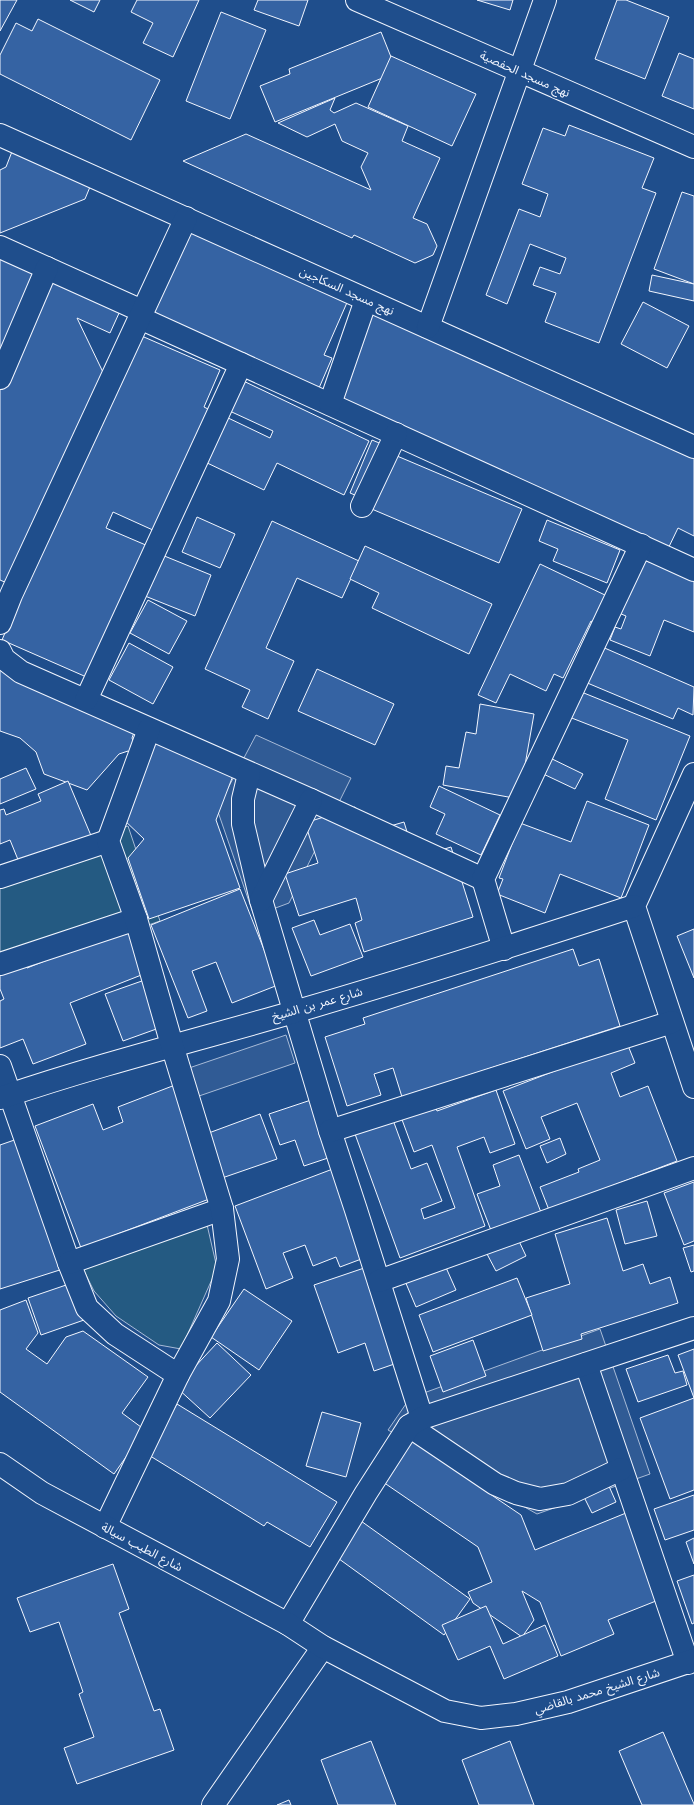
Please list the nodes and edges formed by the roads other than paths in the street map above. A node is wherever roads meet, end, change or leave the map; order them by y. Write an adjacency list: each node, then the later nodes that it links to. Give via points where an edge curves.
1 (357, 0): 3 (street, نهج مسجد الحفصية)
2 (545, 0): 3 (street)
3 (519, 71): 5 (street, نهج مسجد الحفصية); 11 (street)
4 (0, 135): 6 (street, نهج مسجد السكاجين)
5 (694, 147)
6 (186, 218): 9 (street, نهج مسجد السكاجين); 10 (street)
7 (0, 247): 8 (street)
8 (47, 268): 10 (street); 13 (street)
9 (366, 300): 11 (street, نهج مسجد السكاجين); 14 (street)
10 (141, 315): 12 (street); 20 (street)
11 (428, 327): 16 (street, نهج مسجد السكاجين)
12 (241, 364): 14 (street); 23 (street)
13 (0, 378)
14 (330, 404): 15 (street)
15 (396, 434): 17 (street); 18 (street)
16 (694, 447)
17 (362, 506)
18 (641, 545): 19 (street); 30 (street)
19 (694, 570)
20 (6, 594): 21 (street)
21 (0, 622)
22 (0, 651): 23 (street, via 4,659 21,672)
23 (86, 700): 24 (street)
24 (149, 729): 25 (street); 28 (street)
25 (249, 774): 27 (street); 31 (street, via 243,799 243,824)
26 (694, 774): 32 (street)
27 (310, 800): 30 (street); 31 (street)
28 (108, 841): 29 (street); 33 (street)
29 (0, 877)
30 (483, 879): 34 (street)
31 (261, 900): 36 (street)
32 (634, 906): 34 (street, شارع عمر بن الشيخ); 37 (street)
33 (136, 919): 35 (street); 38 (street)
34 (504, 948): 36 (street, شارع عمر بن الشيخ)
35 (0, 964)
36 (294, 1012): 38 (street, شارع عمر بن الشيخ); 42 (street)
37 (672, 1022): 40 (street); 42 (street)
38 (172, 1045): 41 (street, شارع عمر بن الشيخ); 44 (street)
39 (0, 1066): 41 (street)
40 (694, 1087)
41 (5, 1097): 45 (street)
42 (330, 1131): 46 (street)
43 (694, 1168): 46 (street)
44 (222, 1209): 45 (street); 49 (street, via 228,1259 219,1301)
45 (69, 1263): 49 (street, via 88,1308 115,1334)
46 (379, 1281): 50 (street)
47 (694, 1328): 48 (street)
48 (586, 1364): 50 (street); 52 (street)
49 (178, 1375): 53 (street)
50 (415, 1422): 52 (street, via 495,1484 540,1499 568,1494); 54 (street, via 366,1493)
51 (0, 1464): 53 (street, شارع الطيب سيالة, via 42,1494)
52 (622, 1469): 56 (street)
53 (105, 1527): 54 (street, شارع الطيب سيالة)
54 (288, 1624): 55 (street, شارع الطيب سيالة)
55 (323, 1647): 56 (street, شارع الشيخ محمد بالقاضي, via 445,1711 481,1718 516,1714 568,1702); 57 (street)
56 (691, 1662)
57 (213, 1805)

